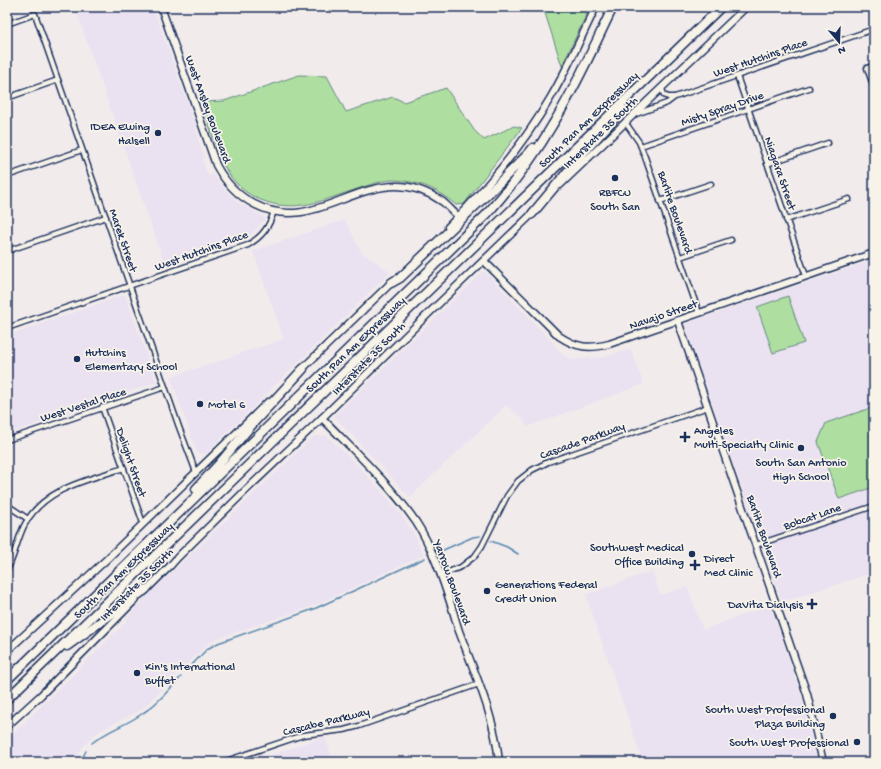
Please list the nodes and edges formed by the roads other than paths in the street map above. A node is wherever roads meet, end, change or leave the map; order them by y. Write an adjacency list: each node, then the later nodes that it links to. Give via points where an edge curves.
1 (161, 7): 29 (main road, West Ansley Boulevard, via 222,176 238,194 259,207)
2 (596, 7): 31 (main road, via 552,96 535,124 494,178)
3 (613, 7): 19 (highway, South Pan Am Expressway)
4 (721, 7): 9 (highway, South Pan Am Expressway)
5 (746, 7): 12 (main road, Interstate 35 South)
6 (7, 24): 11 (street, Marek Street, via 35,14)
7 (874, 29): 10 (street, West Hutchins Place)
8 (874, 65): 14 (street, via 867,68)
9 (652, 74): 30 (highway); 63 (highway, South Pan Am Expressway)
10 (737, 76): 15 (street, West Hutchins Place); 17 (street, Niagara Street)
11 (58, 80): 16 (street); 23 (street, Marek Street)
12 (662, 88): 15 (street, via 664,95); 18 (main road, Interstate 35 South)
13 (810, 88): 17 (street, Misty Spray Drive)
14 (874, 88)
15 (674, 97): 18 (street, West Hutchins Place, via 667,103)
16 (7, 98)
17 (748, 109): 22 (street, Misty Spray Drive); 24 (street, Niagara Street)
18 (635, 114): 20 (main road, Interstate 35 South)
19 (558, 115): 40 (highway, via 529,153 400,278); 58 (highway, South Pan Am Expressway, via 523,170 486,215)
20 (625, 122): 22 (street, Barlite Boulevard); 30 (main road, Interstate 35 South)
21 (828, 143): 24 (street)
22 (641, 146): 28 (street, Barlite Boulevard)
23 (82, 150): 25 (street); 32 (street, Marek Street)
24 (767, 164): 33 (street, Niagara Street)
25 (7, 176)
26 (711, 184): 28 (street)
27 (849, 199): 33 (street)
28 (660, 201): 37 (street, Barlite Boulevard)
29 (274, 212): 31 (main road, West Ansley Boulevard, via 304,212 366,192 398,186 433,196); 41 (street, West Hutchins Place, via 268,227 248,245)
30 (532, 214): 38 (main road, Interstate 35 South)
31 (458, 216): 40 (main road)
32 (106, 217): 35 (street); 41 (street, Marek Street)
33 (786, 220): 39 (street, Niagara Street)
34 (731, 240): 37 (street)
35 (7, 251)
36 (874, 253): 39 (main road, Navajo Street)
37 (680, 257): 42 (street, Barlite Boulevard)
38 (484, 261): 43 (main road, Navajo Street, via 554,332 582,347 609,344); 49 (main road, Interstate 35 South)
39 (806, 276): 42 (main road, Navajo Street)
40 (391, 283): 45 (main road)
41 (130, 286): 44 (street, West Hutchins Place); 46 (street, Marek Street)
42 (699, 313): 43 (main road, Navajo Street)
43 (678, 320): 48 (main road, Barlite Boulevard)
44 (7, 328)
45 (303, 369): 52 (main road); 58 (highway, via 204,481 160,524)
46 (165, 386): 47 (street, West Vestal Place); 52 (street, Marek Street)
47 (102, 407): 50 (street, West Vestal Place); 51 (street, Delight Street)
48 (708, 407): 57 (main road, Barlite Boulevard); 60 (street, Cascade Parkway, via 548,462 532,470 518,481 507,496 475,556 461,567)
49 (322, 418): 60 (main road, Yarrow Boulevard, via 404,505 426,540); 61 (main road, Interstate 35 South)
50 (7, 440)
51 (124, 468): 55 (street, via 61,490 42,503); 56 (street, Delight Street)
52 (196, 472): 56 (main road)
53 (7, 505): 55 (street)
54 (874, 506): 57 (street, Bobcat Lane)
55 (28, 519): 59 (street)
56 (143, 523): 62 (main road)
57 (756, 545): 70 (main road, Barlite Boulevard, via 807,694)
58 (130, 561): 64 (highway, South Pan Am Expressway)
59 (7, 570)
60 (440, 575): 65 (main road, Yarrow Boulevard)
61 (146, 589): 63 (highway); 67 (main road, Interstate 35 South)
62 (7, 651)
63 (48, 659): 66 (highway, South Pan Am Expressway)
64 (7, 680)
65 (479, 684): 68 (street, Cascabe Parkway, via 359,726 303,735); 69 (main road, Yarrow Boulevard, via 497,744)
66 (7, 699)
67 (7, 726)
68 (223, 762)
69 (499, 762)
70 (823, 762)

